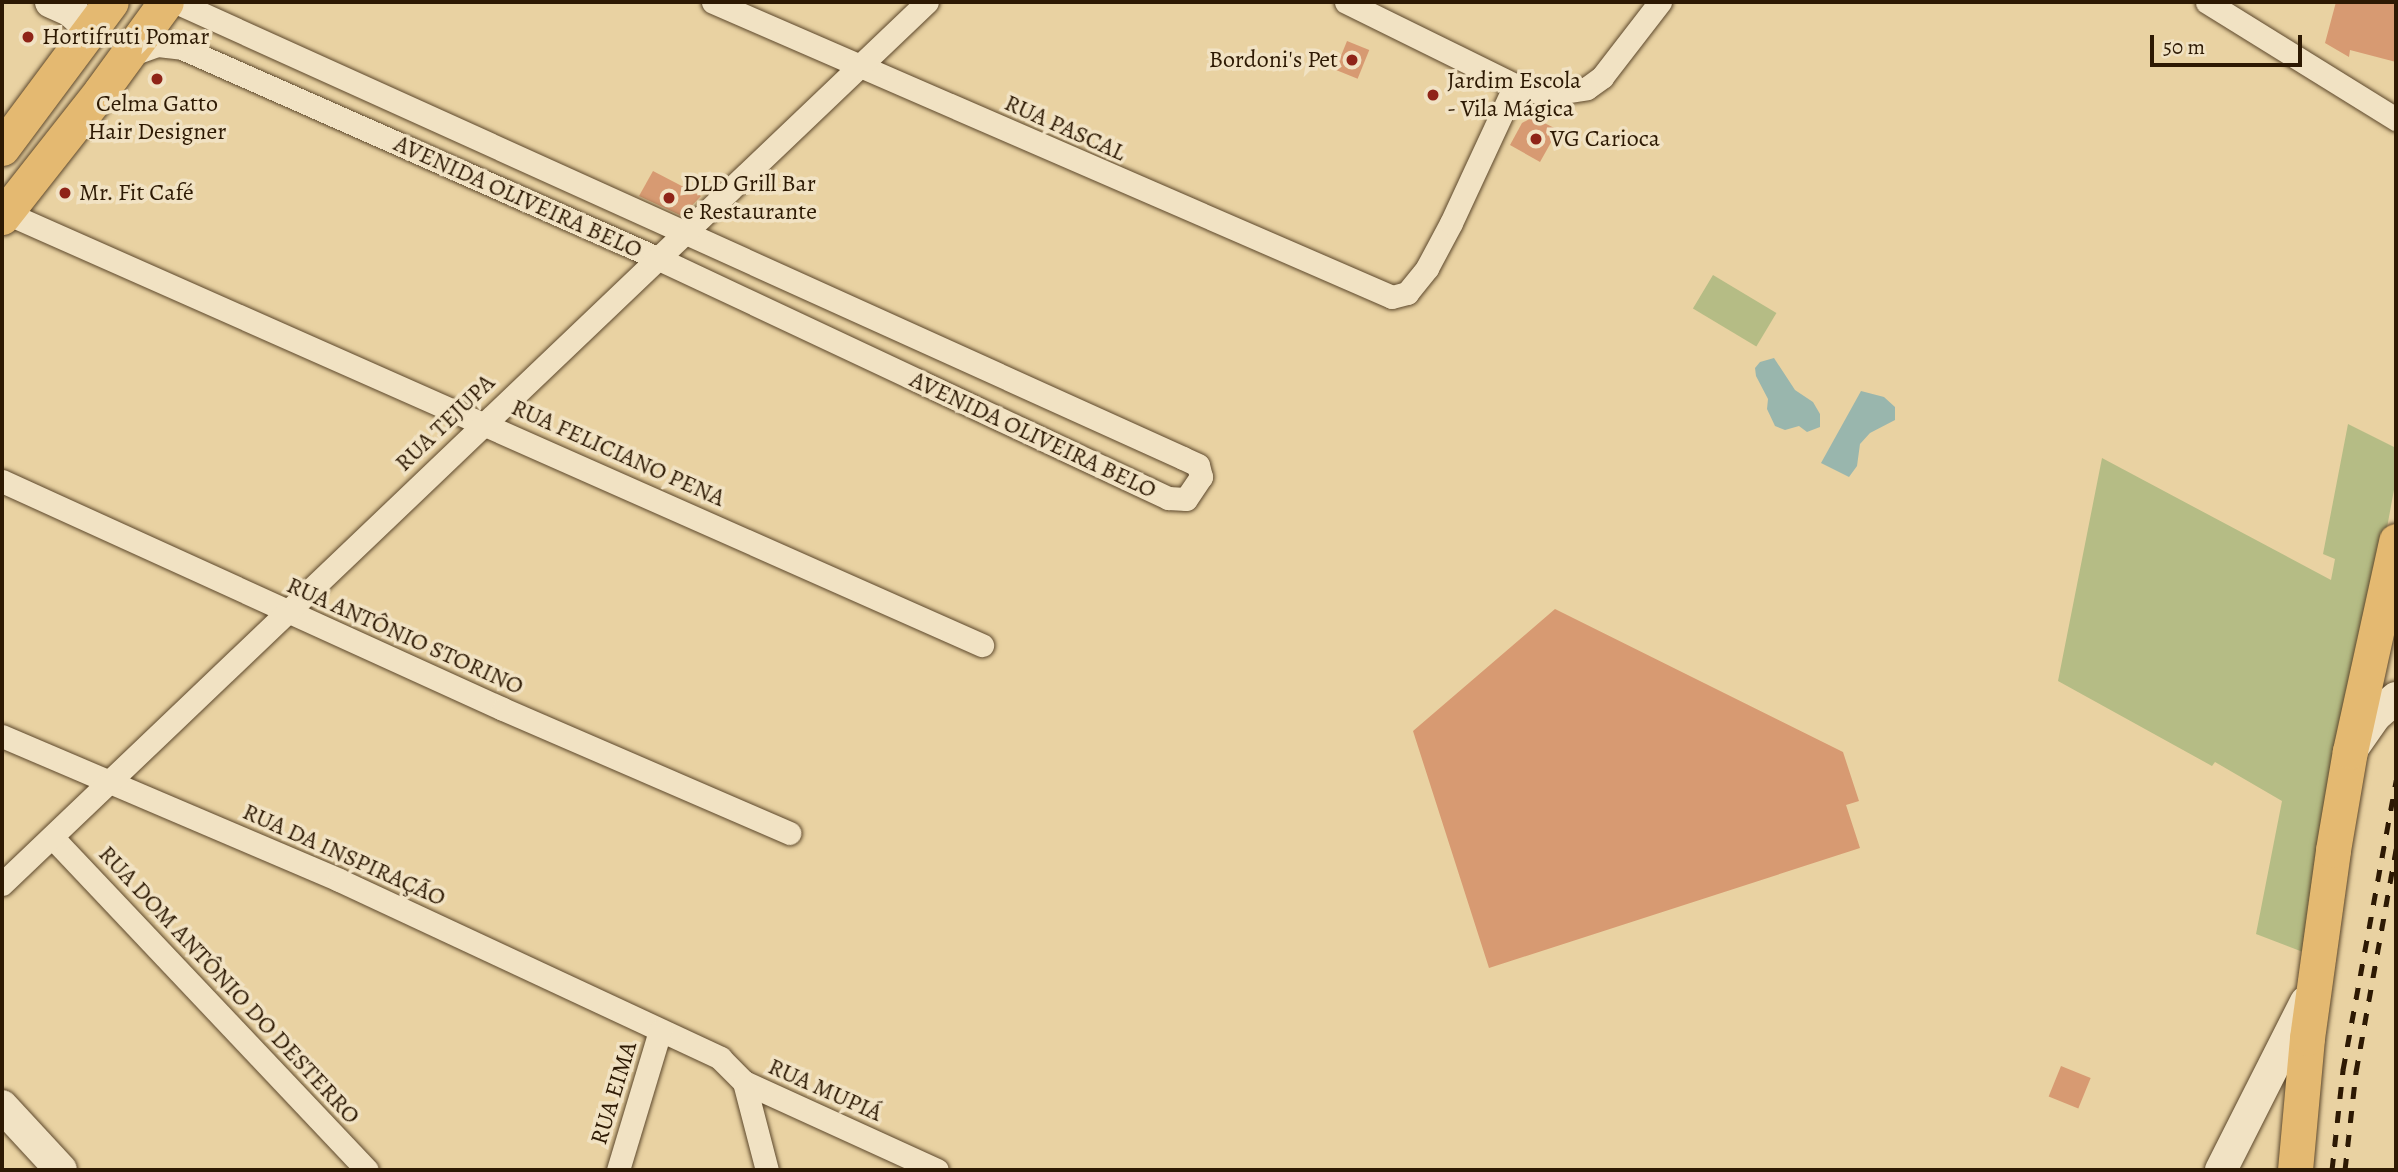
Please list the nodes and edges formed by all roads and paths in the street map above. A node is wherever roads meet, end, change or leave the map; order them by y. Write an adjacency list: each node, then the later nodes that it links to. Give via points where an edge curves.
1 (51, 2): 10 (street, via 71,11)
2 (111, 2): 10 (main road)
3 (166, 2): 11 (main road)
4 (176, 2): 17 (street, AVENIDA OLIVEIRA BELO)
5 (713, 2): 12 (street, RUA PASCAL)
6 (926, 2): 12 (street, RUA TEJUPA)
7 (1346, 2): 13 (street)
8 (1660, 2): 13 (street, via 1602,77 1587,88 1557,93)
9 (2207, 2): 14 (street)
10 (90, 29): 15 (main road)
11 (127, 56): 16 (main road); 18 (street, AVENIDA OLIVEIRA BELO, via 158,45 182,48)
12 (859, 67): 13 (street, RUA PASCAL, via 1382,295 1399,296 1407,293 1427,268); 17 (street, RUA TEJUPA)
13 (1515, 85)
14 (2396, 119)
15 (2, 148)
16 (3, 213): 19 (street, RUA FELICIANO PENA)
17 (685, 231): 18 (street, RUA TEJUPA); 18 (street, AVENIDA OLIVEIRA BELO, via 1198,465 1202,477 1186,499 1168,498)
18 (657, 258): 19 (street, RUA TEJUPA)
19 (483, 422): 22 (street, RUA TEJUPA); 23 (street, RUA FELICIANO PENA)
20 (2, 481): 22 (street, RUA ANTÔNIO STORINO)
21 (2396, 541): 26 (main road)
22 (287, 612): 27 (street, RUA TEJUPA); 28 (street, RUA ANTÔNIO STORINO)
23 (982, 645)
24 (2396, 698): 26 (street, via 2374,717)
25 (2, 736): 27 (street, RUA DA INSPIRAÇÃO)
26 (2350, 751): 31 (main road)
27 (112, 780): 29 (street, RUA TEJUPA); 32 (street, RUA DA INSPIRAÇÃO, via 339,880)
28 (789, 833)
29 (52, 836): 30 (street, RUA TEJUPA); 36 (street, RUA DOM ANTÔNIO DO DESTERRO)
30 (2, 884)
31 (2315, 981): 40 (street, via 2290,1040); 41 (main road)
32 (660, 1031): 33 (street, RUA MUPIÁ, via 720,1058); 37 (street, RUA EIMA)
33 (744, 1082): 38 (street); 39 (street, RUA MUPIÁ)
34 (2, 1106): 35 (street)
35 (61, 1170)
36 (367, 1170)
37 (618, 1170)
38 (767, 1170)
39 (937, 1170)
40 (2221, 1170)
41 (2295, 1170)

